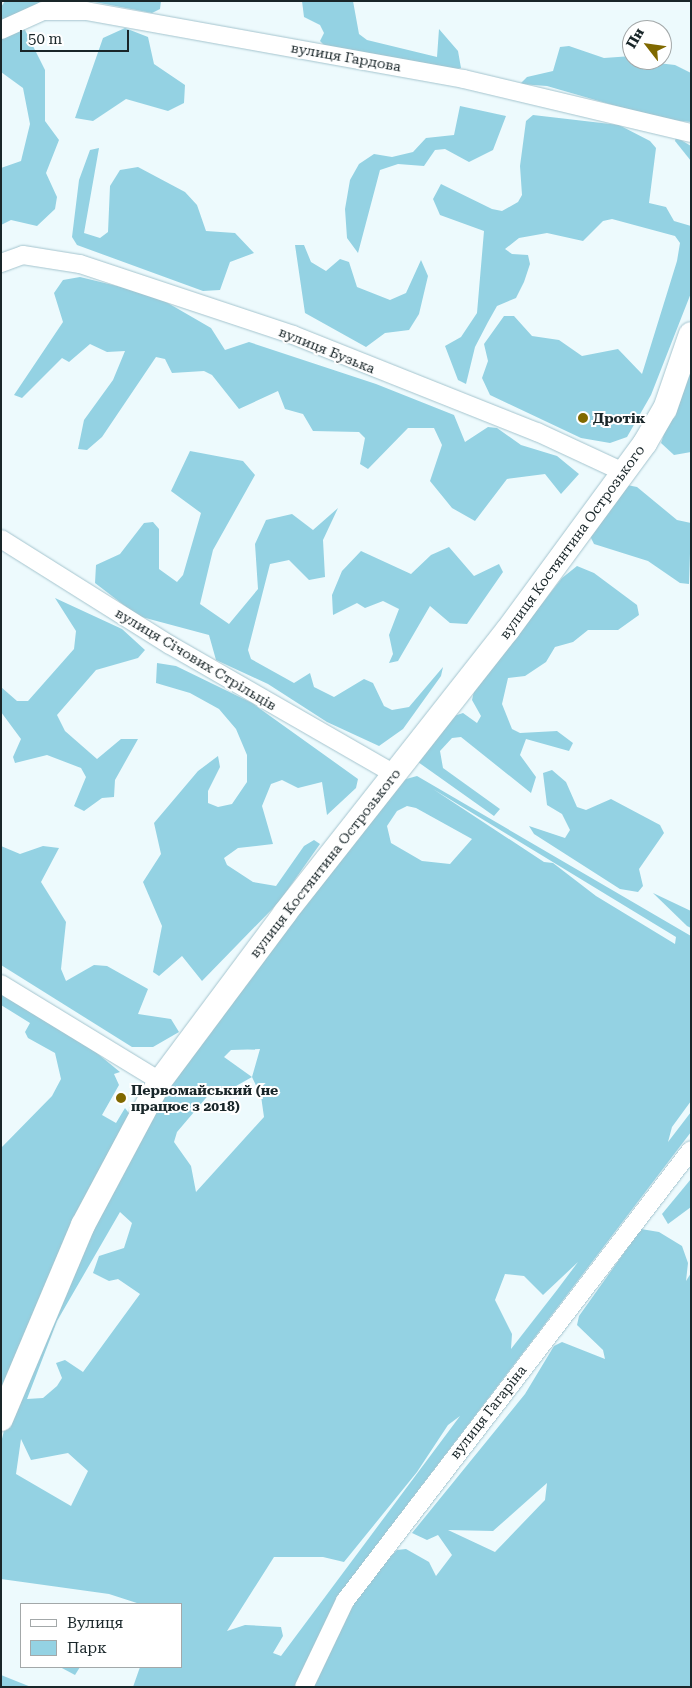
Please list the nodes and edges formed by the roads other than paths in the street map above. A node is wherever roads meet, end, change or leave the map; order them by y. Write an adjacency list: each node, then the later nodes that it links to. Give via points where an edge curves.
1 (1, 30): 2 (street, вулиця Гардова, via 43,11 86,11 464,79)
2 (691, 133)
3 (1, 263): 5 (street, вулиця Бузька, via 23,255 80,264 293,335 538,432)
4 (691, 334): 5 (street, вулиця Костянтина Острозького, via 665,409)
5 (623, 472): 7 (street, вулиця Костянтина Острозького, via 507,631)
6 (1, 539): 7 (street, вулиця Січових Стрільців, via 170,645)
7 (394, 774): 9 (street, вулиця Костянтина Острозького)
8 (1, 984): 9 (street)
9 (160, 1081): 11 (street, вулиця Костянтина Острозького, via 83,1225)
10 (691, 1150): 12 (street, вулиця Гагаріна, via 345,1601)
11 (1, 1419)
12 (304, 1687)

